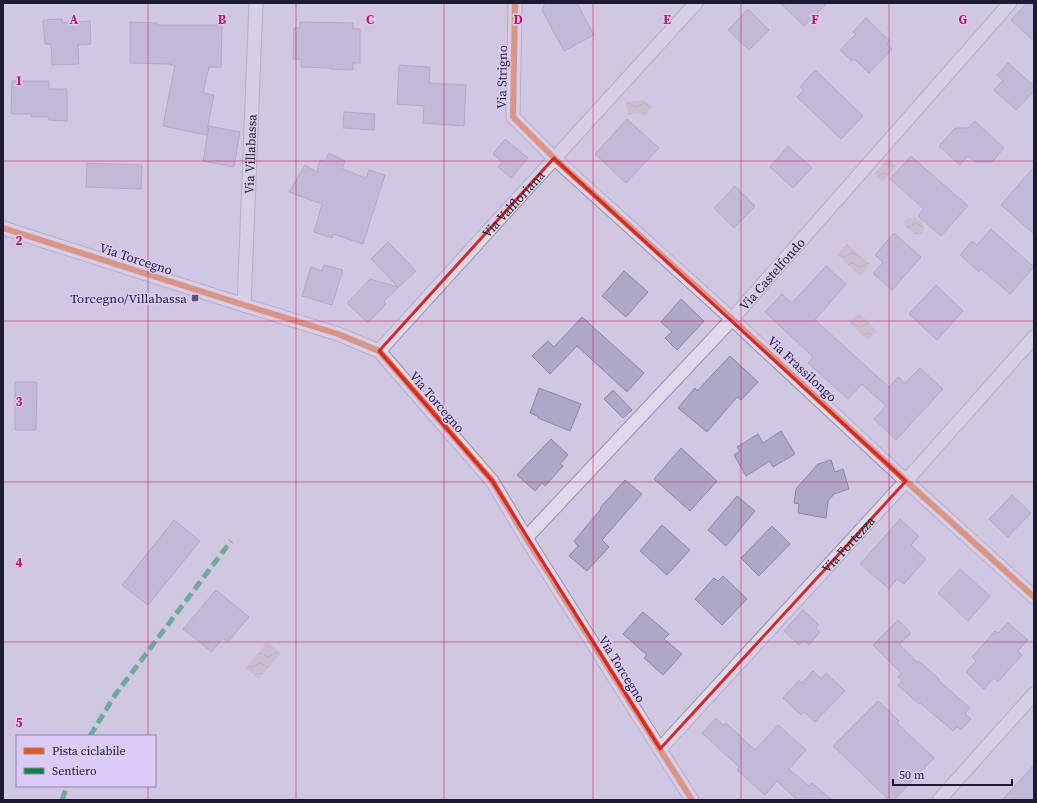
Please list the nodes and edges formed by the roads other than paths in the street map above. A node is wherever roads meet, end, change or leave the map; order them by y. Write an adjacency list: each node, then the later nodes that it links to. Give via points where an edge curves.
1 (256, 3): 7 (street, Via Villabassa)
2 (515, 3): 5 (street, Via Strigno, via 513,117)
3 (696, 3): 5 (street, Via Valfloriana)
4 (1010, 3): 8 (street, Via Castelfondo)
5 (554, 158): 8 (street, Via Frassilongo); 10 (street, Via Valfloriana)
6 (3, 228): 7 (street, Via Torcegno)
7 (244, 305): 10 (street, Via Torcegno, via 338,334)
8 (732, 319): 11 (street, Via Frassilongo); 12 (street, Via Castelfondo)
9 (1034, 337): 11 (street, Via Fortezza)
10 (379, 351): 12 (street, Via Torcegno, via 492,481)
11 (906, 481): 13 (street, Via Frassilongo); 15 (street, Via Fortezza)
12 (526, 538): 15 (street, Via Torcegno)
13 (1034, 597)
14 (1034, 694): 17 (street)
15 (660, 749): 16 (street, Via Torcegno)
16 (692, 800)
17 (939, 800)

